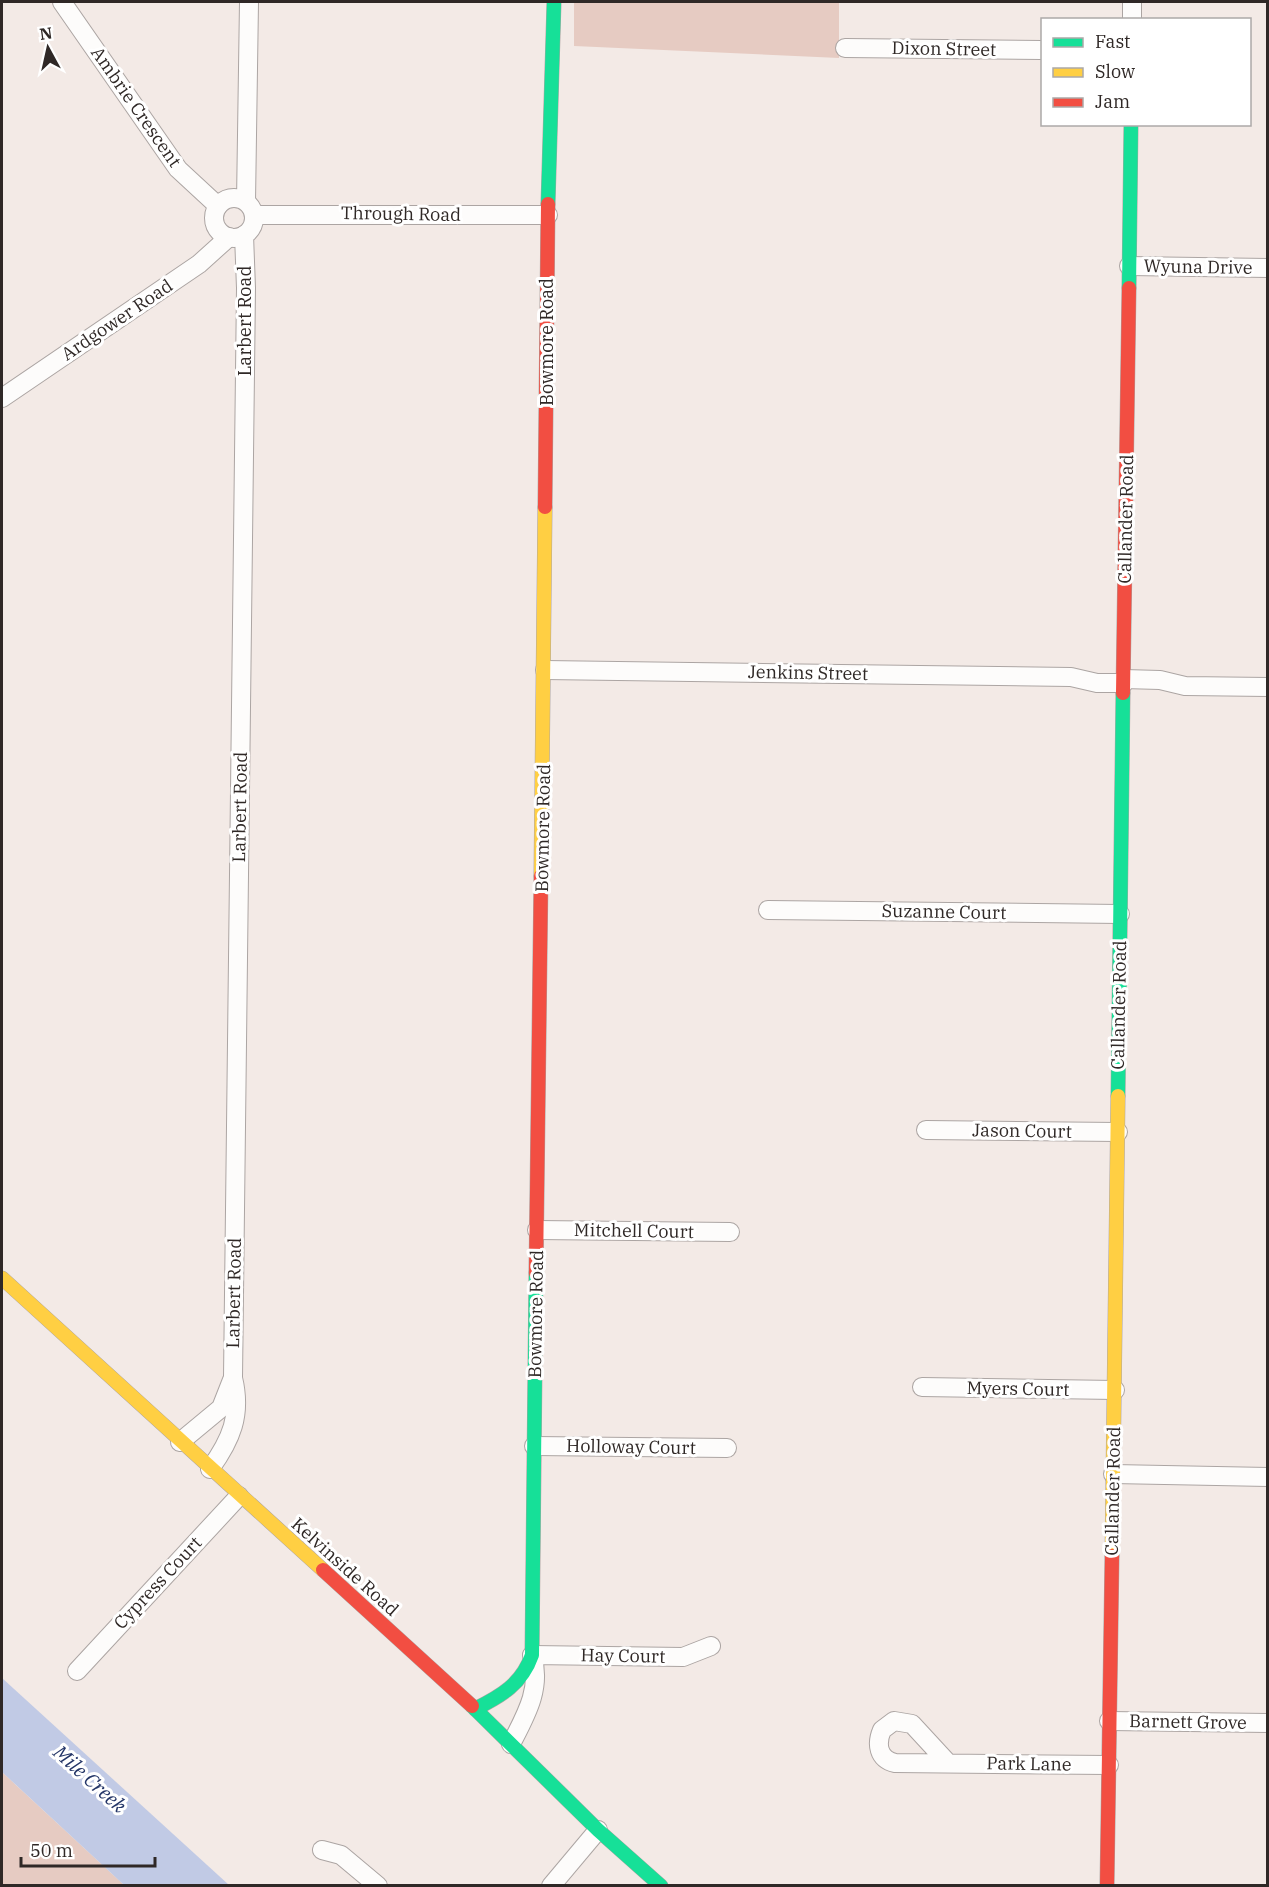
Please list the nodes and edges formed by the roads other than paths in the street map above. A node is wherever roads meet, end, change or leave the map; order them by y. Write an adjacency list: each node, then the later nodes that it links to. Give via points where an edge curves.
1 (62, 2): 9 (street, Ambrie Crescent, via 178,169)
2 (249, 2): 10 (street)
3 (554, 2): 11 (street, Bowmore Road)
4 (1132, 2): 5 (street)
5 (1132, 18)
6 (845, 48): 7 (street, Dixon Street)
7 (1041, 50)
8 (1131, 126): 13 (street, Callander Road)
9 (218, 206): 10 (street, via 228,198); 12 (street, via 215,225)
10 (250, 208): 11 (street, Through Road); 12 (street, via 252,226)
11 (548, 216): 16 (street, Bowmore Road)
12 (237, 236): 15 (street, Ardgower Road); 26 (street, Larbert Road, via 246,288)
13 (1129, 266): 14 (street, Wyuna Drive); 17 (street, Callander Road)
14 (1268, 268)
15 (2, 398)
16 (545, 670): 17 (street, Jenkins Street, via 1071,677 1085,673); 23 (street, Bowmore Road)
17 (1124, 681): 18 (street, Jenkins Street); 20 (street, Callander Road)
18 (1268, 687)
19 (768, 910): 20 (street, Suzanne Court)
20 (1120, 914): 22 (street, Callander Road)
21 (926, 1130): 22 (street, Jason Court)
22 (1118, 1132): 28 (street, Callander Road)
23 (537, 1230): 24 (street, Mitchell Court); 30 (street, Bowmore Road)
24 (730, 1232)
25 (2, 1278): 29 (street, Kelvinside Road)
26 (233, 1378): 29 (street, Larbert Road, via 221,1408); 32 (street, Larbert Road, via 234,1429)
27 (922, 1388): 28 (street, Myers Court)
28 (1114, 1390): 33 (street, Callander Road)
29 (180, 1442): 32 (street, Kelvinside Road)
30 (534, 1446): 31 (street, Holloway Court); 37 (street, Bowmore Road)
31 (727, 1448)
32 (210, 1469): 35 (street, Kelvinside Road)
33 (1113, 1474): 34 (street); 40 (street, Callander Road)
34 (1268, 1477)
35 (239, 1496): 38 (street, Cypress Court); 39 (street, Kelvinside Road)
36 (711, 1646): 37 (street, Hay Court, via 683,1657)
37 (532, 1655): 39 (street, Bowmore Road, via 528,1669 514,1688); 42 (street, Bowmore Road, via 536,1667 535,1692)
38 (77, 1671)
39 (475, 1709): 42 (street, Kelvinside Road)
40 (1109, 1721): 41 (street, Barnett Grove); 44 (street, Callander Road)
41 (1268, 1724)
42 (511, 1744): 45 (street, Kelvinside Road)
43 (948, 1763): 44 (street, Park Lane)
44 (1109, 1765): 50 (street, Callander Road)
45 (598, 1830): 48 (street); 49 (street, Kelvinside Road)
46 (322, 1850): 47 (street, via 341,1855)
47 (378, 1886)
48 (551, 1886)
49 (661, 1886)
50 (1107, 1886)

